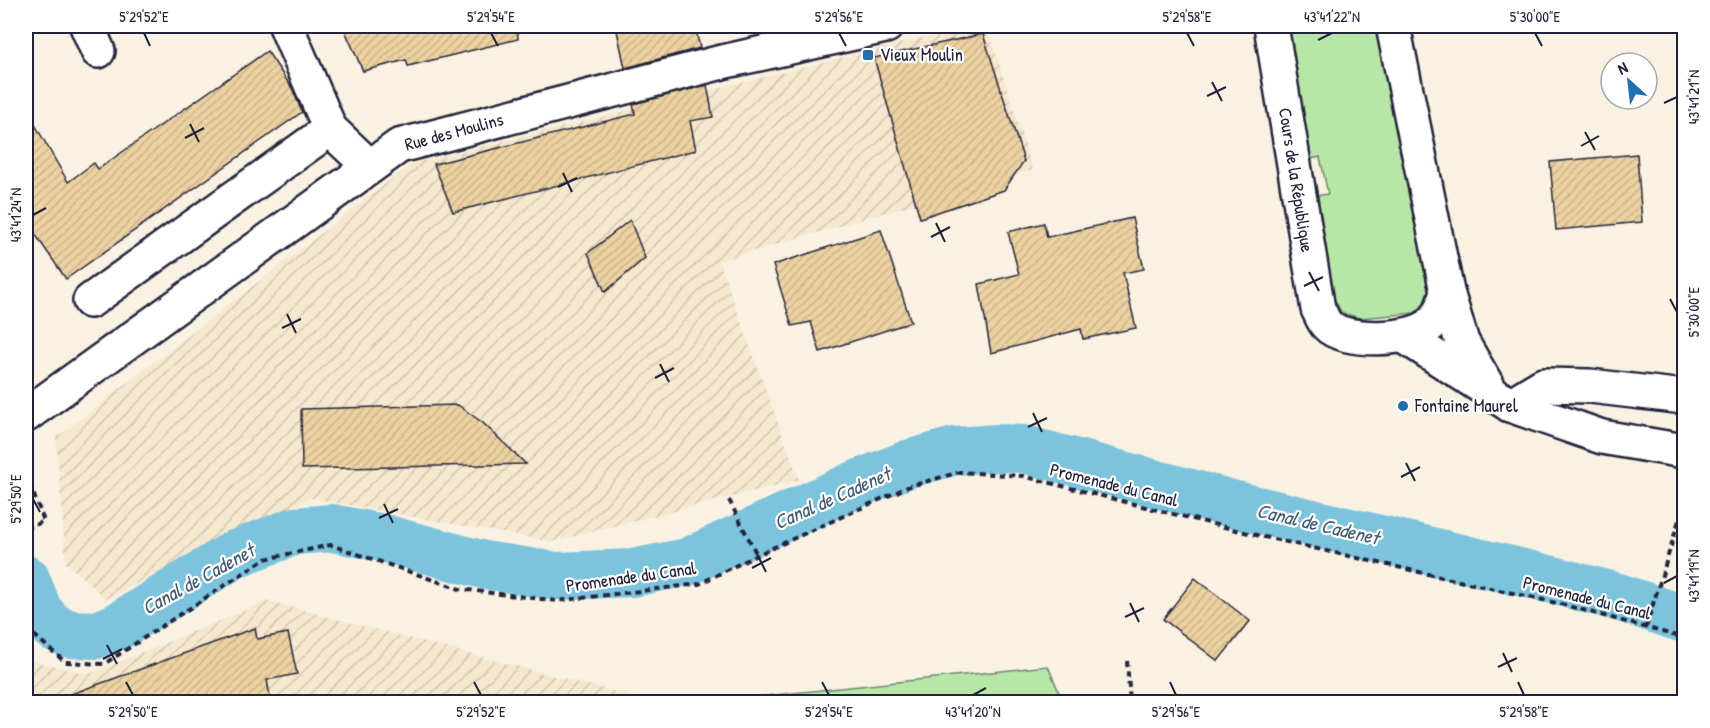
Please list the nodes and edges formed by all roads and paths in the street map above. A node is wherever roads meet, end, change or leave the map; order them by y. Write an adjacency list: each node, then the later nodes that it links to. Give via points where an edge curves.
1 (286, 26): 5 (street)
2 (886, 26): 6 (street, Rue des Moulins, via 722,62 399,146)
3 (1270, 26): 9 (street, Cours de la République, via 1318,309 1327,326 1339,333 1374,338)
4 (1393, 26): 7 (street)
5 (330, 129): 6 (street); 8 (street)
6 (370, 167): 12 (street, Rue des Moulins)
7 (1447, 292): 9 (street, Cours de la République, via 1441,313 1429,325); 11 (street, via 1462,342)
8 (90, 301)
9 (1404, 336): 11 (street)
10 (1684, 397): 11 (street, via 1543,385)
11 (1501, 400): 13 (street, via 1602,437)
12 (26, 415)
13 (1684, 451)
14 (26, 475): 17 (path, via 44,521)
15 (729, 500): 18 (path)
16 (1679, 520): 19 (path)
17 (26, 529)
18 (758, 555): 19 (path, Promenade du Canal, via 916,484 960,472 1023,476); 20 (path, Promenade du Canal, via 699,584 557,601 460,589 331,545 265,559 104,664 65,662)
19 (1646, 627): 21 (path, Promenade du Canal)
20 (26, 628)
21 (1684, 638)
22 (1127, 661): 23 (path)
23 (1130, 702)

